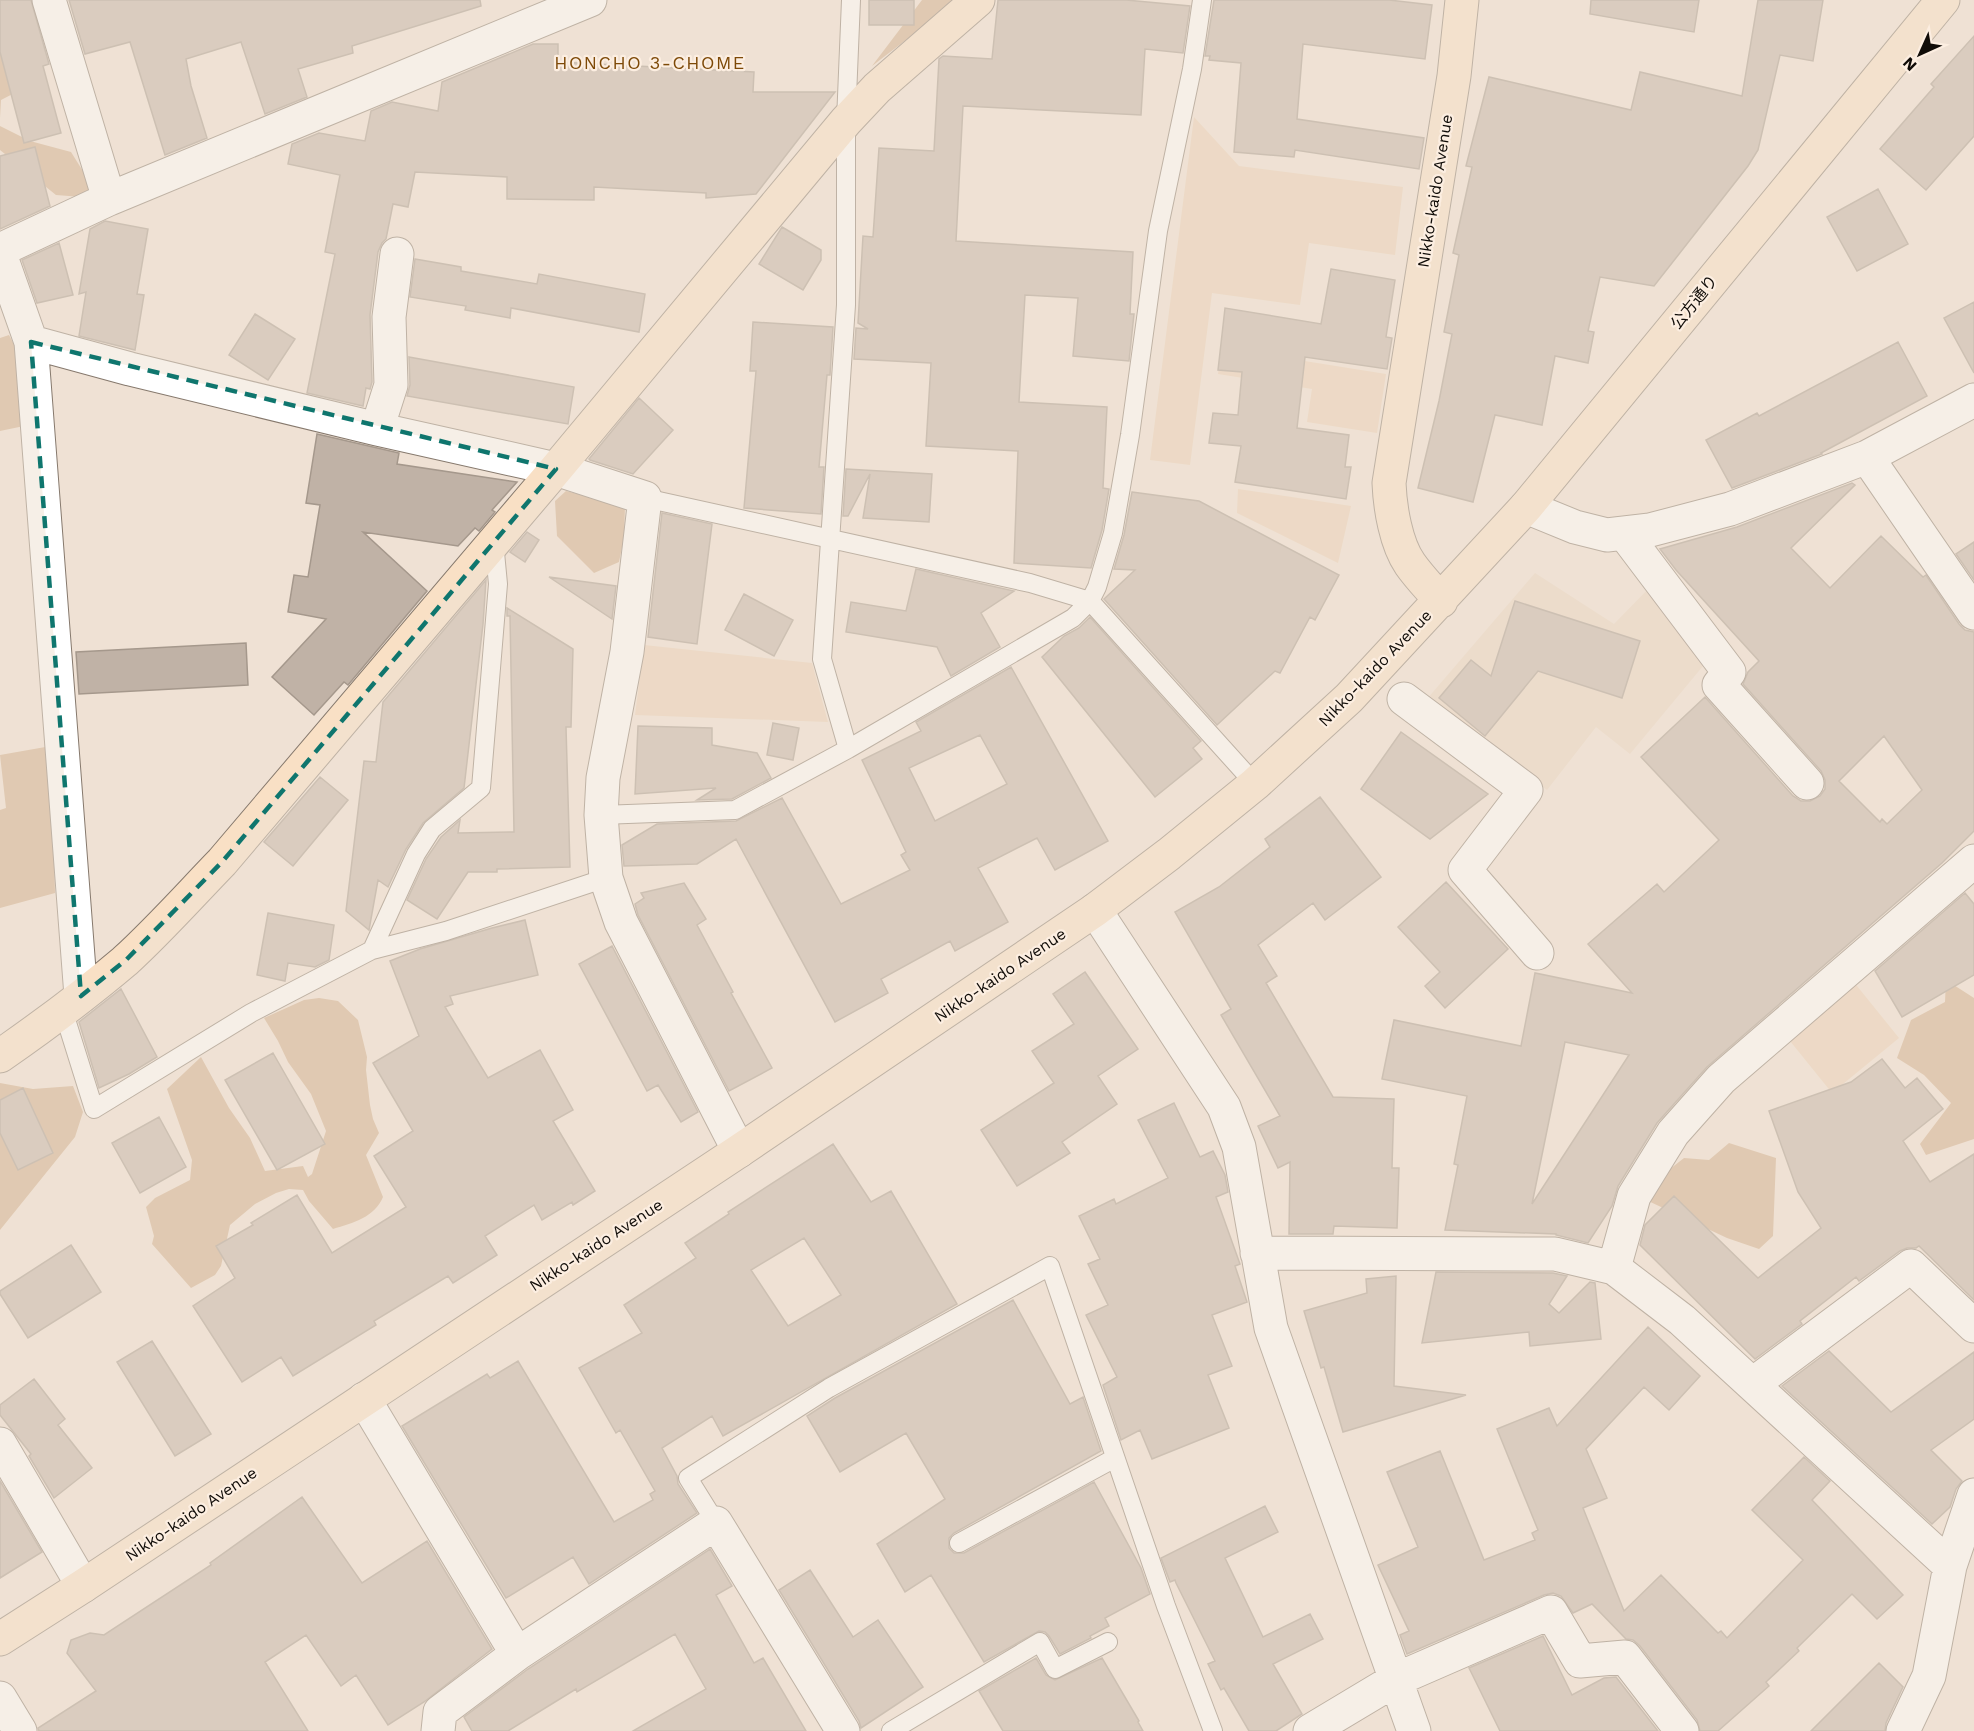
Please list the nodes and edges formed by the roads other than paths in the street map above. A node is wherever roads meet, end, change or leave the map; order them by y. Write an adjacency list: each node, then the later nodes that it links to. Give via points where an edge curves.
1 (49, 0): 9 (street)
2 (590, 0): 9 (street)
3 (851, 0): 8 (lane)
4 (978, 0): 8 (main road, via 877,88)
5 (1202, 0): 23 (lane, via 1192,69 1158,231 1131,435 1113,533)
6 (1462, 0): 22 (main road, Nikko-kaido Avenue, via 1454,76 1389,483 1394,523 1409,562)
7 (1943, 0): 18 (main road, 公方通り)
8 (846, 121): 16 (main road); 20 (lane, via 846,305)
9 (110, 199): 10 (street)
10 (0, 252): 12 (street)
11 (397, 254): 14 (street, via 389,317 391,385)
12 (31, 342): 14 (street); 35 (street)
13 (1974, 400): 15 (street)
14 (377, 429): 16 (street)
15 (1867, 457): 19 (street, via 1730,509); 24 (street)
16 (556, 469): 17 (street); 21 (main road)
17 (645, 498): 20 (lane); 29 (street, via 627,652 603,778)
18 (1526, 507): 19 (street, via 1575,527 1607,535); 22 (main road, 公方通り)
19 (1624, 533): 27 (street, via 1729,672 1719,685)
20 (830, 539): 23 (lane, via 1030,583); 26 (lane, via 822,659)
21 (494, 540): 33 (lane, via 498,584 481,788 432,829 416,854); 35 (main road, via 222,862 126,960)
22 (1441, 600): 28 (main road, Nikko-kaido Avenue, via 1348,698)
23 (1090, 601): 26 (lane, via 1072,618); 28 (lane)
24 (1974, 613)
25 (1404, 699): 34 (street, via 1526,790 1465,870)
26 (848, 749): 29 (lane, via 735,810)
27 (1808, 783)
28 (1255, 784): 32 (main road, Nikko-kaido Avenue)
29 (602, 815): 31 (street)
30 (1974, 861): 39 (street, via 1714,1086 1673,1133 1634,1196)
31 (606, 878): 33 (lane, via 447,931); 37 (street, via 621,922)
32 (1095, 910): 37 (main road, Nikko-kaido Avenue); 38 (street, via 1224,1107 1239,1147)
33 (372, 950): 35 (lane, via 251,1013 94,1109)
34 (1537, 953)
35 (72, 1003): 36 (main road)
36 (0, 1056)
37 (739, 1151): 42 (main road, Nikko-kaido Avenue)
38 (1257, 1253): 39 (street, via 1556,1254); 53 (street, via 1271,1328)
39 (1614, 1268): 41 (street, via 1682,1320)
40 (1974, 1326): 41 (street, via 1911,1266)
41 (1753, 1384): 48 (street)
42 (364, 1399): 49 (main road, Nikko-kaido Avenue); 52 (street)
43 (0, 1444): 49 (street)
44 (1115, 1458): 46 (lane, via 1050,1266 829,1388 688,1478); 47 (lane); 59 (lane)
45 (1974, 1496): 48 (street)
46 (716, 1523): 52 (street); 57 (street)
47 (959, 1543)
48 (1960, 1557): 63 (street, via 1929,1676)
49 (83, 1586): 50 (main road, Nikko-kaido Avenue)
50 (0, 1639)
51 (1108, 1642): 58 (lane, via 1055,1669 1040,1642)
52 (517, 1654): 56 (street, via 440,1712)
53 (1395, 1680): 60 (street); 61 (street); 62 (street, via 1551,1612 1580,1660 1625,1657)
54 (0, 1698): 55 (street)
55 (20, 1731)
56 (438, 1731)
57 (843, 1731)
58 (891, 1731)
59 (1213, 1731)
60 (1310, 1731)
61 (1414, 1731)
62 (1682, 1731)
63 (1903, 1731)

